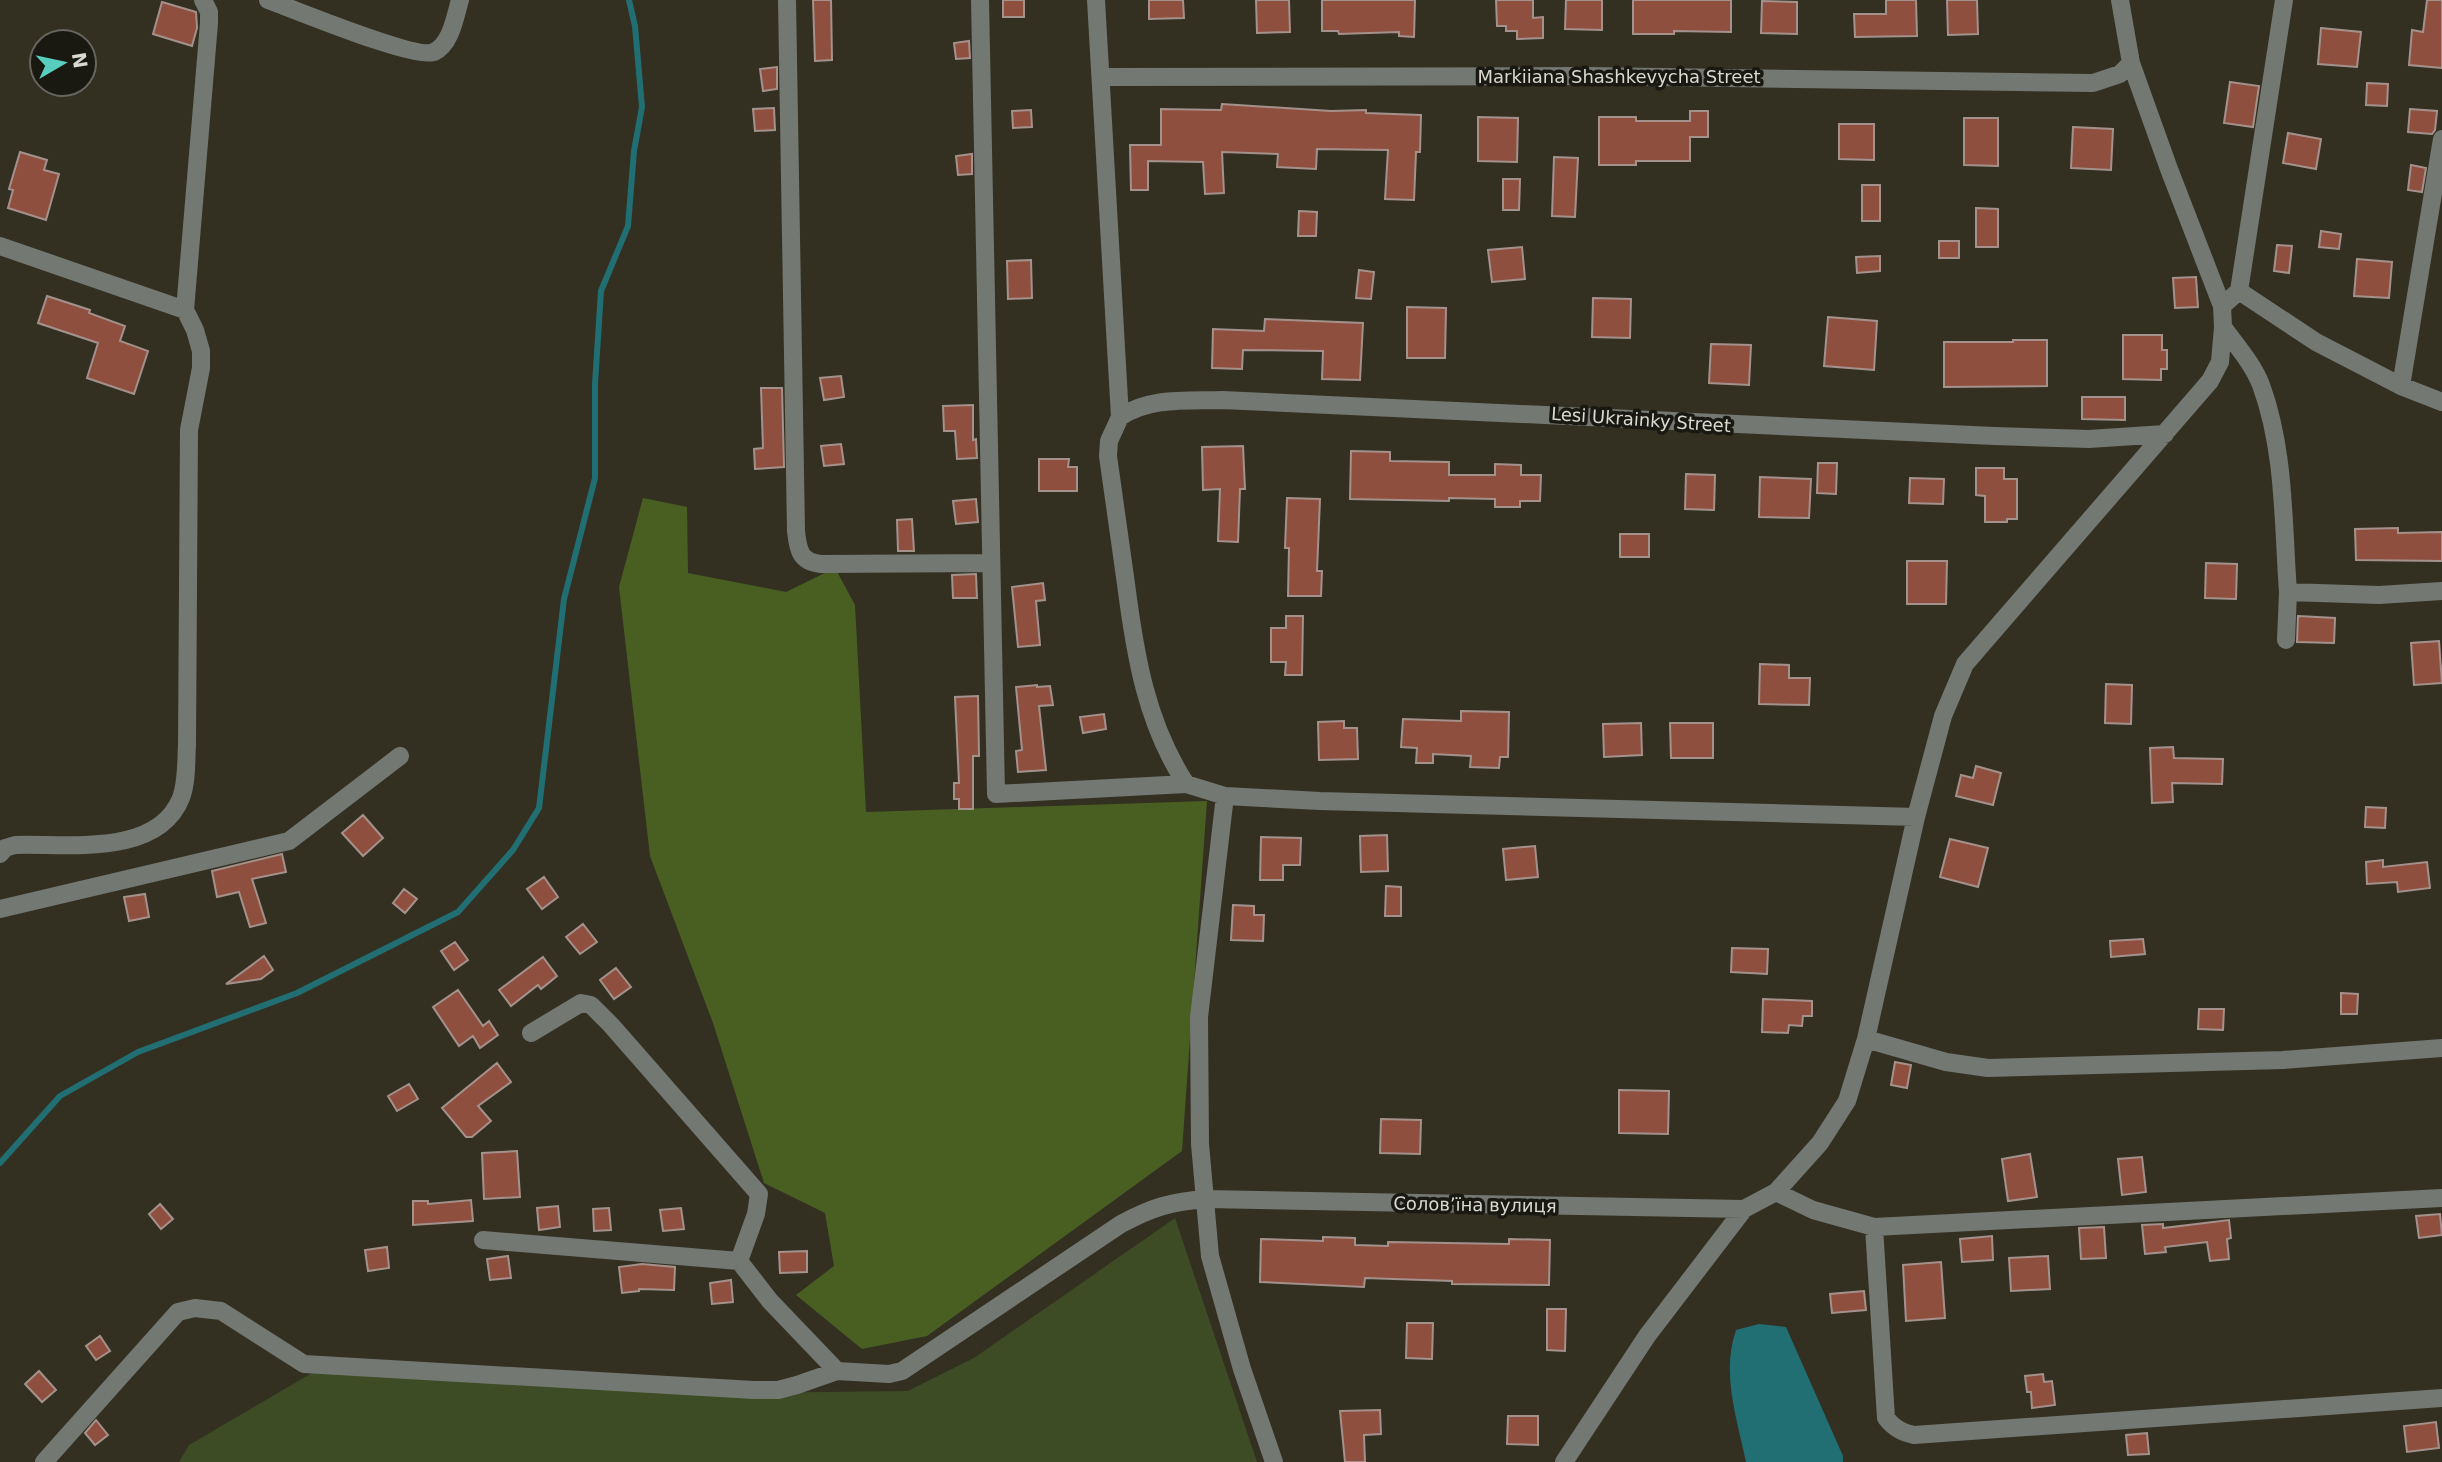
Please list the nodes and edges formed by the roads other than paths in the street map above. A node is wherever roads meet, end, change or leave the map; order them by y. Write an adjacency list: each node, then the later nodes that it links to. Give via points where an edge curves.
1 (203, 0): 15 (street, via 209,23)
2 (268, 0): 3 (street, via 427,54 447,39)
3 (460, 0)
4 (787, 0): 21 (street, via 800,554 821,564)
5 (980, 0): 21 (street)
6 (1096, 0): 10 (street)
7 (2120, 0): 9 (street)
8 (2284, 0): 13 (street)
9 (2131, 63): 10 (street, Markiiana Shashkevycha Street, via 2120,74 2093,83 1588,76); 14 (street)
10 (1101, 77): 19 (street)
11 (2442, 139): 17 (street)
12 (0, 246): 15 (street)
13 (2239, 291): 14 (street); 17 (street, via 2316,342)
14 (2221, 306): 16 (street)
15 (185, 310): 29 (street, via 201,351 201,368 189,430 187,745 180,799 162,824 120,841 15,845)
16 (2224, 327): 20 (street, via 2220,362 2210,381); 23 (street, via 2254,371 2272,420)
17 (2401, 386): 18 (street)
18 (2442, 402)
19 (1120, 417): 20 (street, Lesi Ukrainky Street, via 1136,407 1165,401 1222,400 1994,436 2089,439); 26 (street, via 1108,456 1136,655 1149,709 1172,763)
20 (2165, 434): 28 (street, via 1965,664 1943,716)
21 (991, 563): 26 (street, via 996,794)
22 (2442, 591): 23 (street, via 2379,595)
23 (2288, 592): 24 (street)
24 (2286, 640)
25 (400, 756): 30 (street, via 289,841)
26 (1186, 783): 27 (street)
27 (1225, 796): 28 (street); 36 (street, via 1199,1017 1200,1144)
28 (1916, 817): 32 (street)
29 (0, 853)
30 (0, 909)
31 (531, 1032): 40 (street, via 581,1003 591,1005 611,1025 759,1194)
32 (1866, 1039): 33 (street, via 1946,1062 1988,1068 2283,1060); 34 (street, via 1847,1101 1820,1143)
33 (2442, 1048)
34 (1776, 1192): 37 (street); 38 (street, via 1813,1210)
35 (2442, 1198): 38 (street)
36 (1206, 1199): 37 (street, Соловʼїна вулиця); 41 (street, Соловʼїна вулиця, via 1170,1202 1121,1224 902,1371); 44 (street, via 1210,1256)
37 (1744, 1209): 45 (street, via 1647,1336)
38 (1874, 1227): 42 (street, via 1886,1418 1904,1433)
39 (483, 1240): 40 (street)
40 (738, 1261): 41 (street)
41 (837, 1371): 43 (street, via 778,1390 754,1391 304,1364 220,1311 195,1308 178,1312)
42 (2442, 1398)
43 (44, 1462)
44 (1274, 1462)
45 (1564, 1462)

